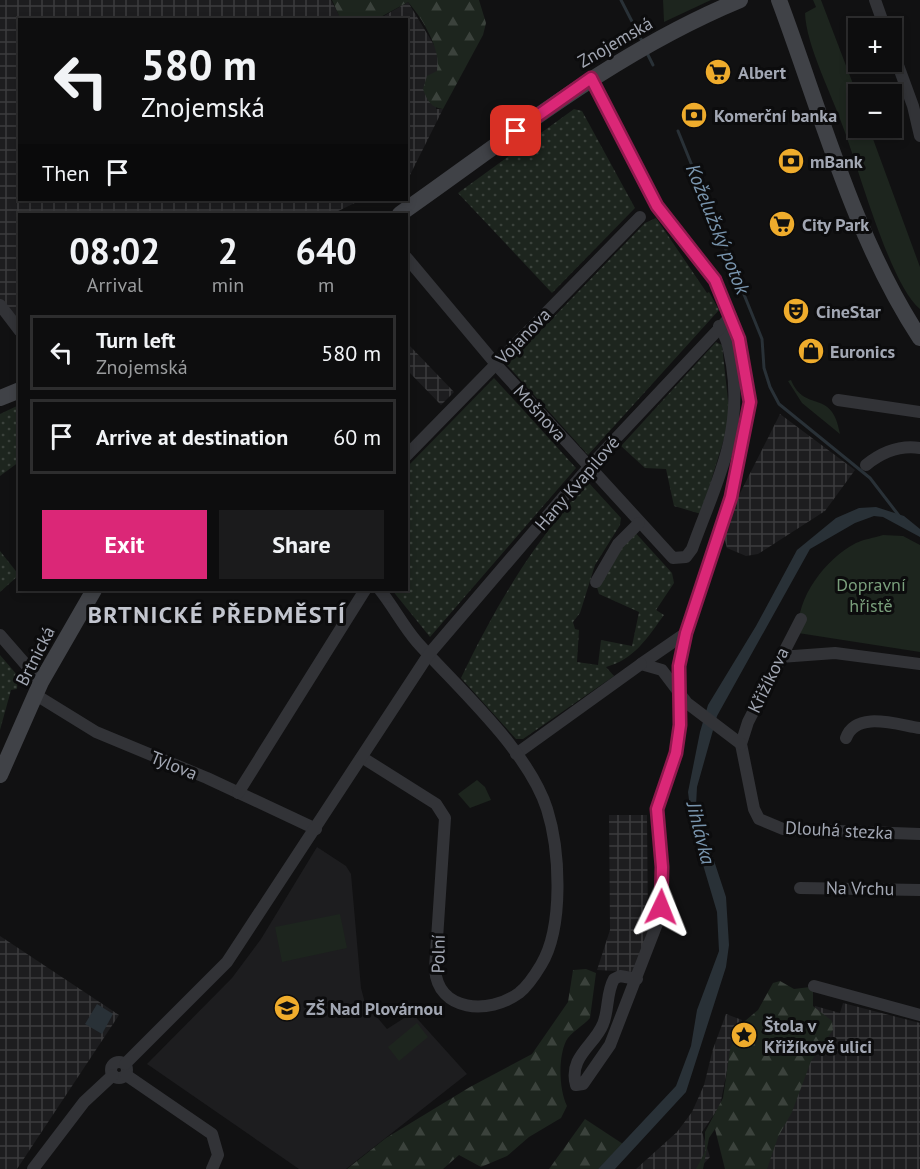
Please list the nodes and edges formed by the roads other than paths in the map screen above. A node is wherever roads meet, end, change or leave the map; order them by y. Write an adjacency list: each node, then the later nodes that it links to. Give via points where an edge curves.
1 (779, 0): 15 (main road, via 869,243)
2 (875, 0): 4 (street)
3 (735, 2): 6 (main road, Znojemská)
4 (881, 18)
5 (901, 72): 7 (street)
6 (598, 74): 8 (main road, Znojemská); 12 (street, via 657,206 715,280)
7 (920, 136)
8 (401, 213)
9 (640, 217): 16 (street, Vojanova)
10 (408, 260): 16 (street, Mošnova)
11 (0, 305): 14 (street)
12 (730, 316): 13 (street, Hany Kvapilové); 31 (street, via 745,360 749,419 731,497)
13 (719, 326): 24 (street, Hany Kvapilové); 25 (street, Mošnova, via 729,348 735,415 721,473 692,549 682,558 673,558)
14 (18, 329)
15 (920, 338)
16 (495, 363): 22 (street, Vojanova); 24 (street, Mošnova)
17 (18, 391): 18 (main road)
18 (0, 398)
19 (838, 400): 20 (street)
20 (920, 412)
21 (920, 448): 23 (street, via 888,451)
22 (408, 454)
23 (866, 465)
24 (589, 467): 25 (street, Mošnova); 33 (street, Hany Kvapilové)
25 (639, 523): 26 (street, via 618,544)
26 (596, 582)
27 (93, 591): 37 (main road, Brtnická)
28 (364, 591): 45 (street)
29 (381, 591): 33 (street, Polní)
30 (801, 619): 34 (street, Křižíkova)
31 (686, 633): 35 (street); 38 (street)
32 (0, 634): 37 (street, Tylova)
33 (429, 654): 42 (street, Polní); 43 (street)
34 (780, 657): 36 (street, via 835,653); 41 (street, Křižíkova)
35 (641, 664): 38 (street, via 662,670); 42 (street)
36 (920, 664)
37 (39, 689): 44 (main road, Brtnická); 45 (street, Tylova, via 96,732)
38 (678, 690): 41 (street, via 699,713); 50 (street, via 680,725 676,753 657,809 661,907)
39 (920, 728): 40 (street, via 864,721 855,724)
40 (846, 738)
41 (741, 744): 47 (street, Dlouhá stezka, via 759,819 783,829)
42 (516, 754): 43 (street, Polní, via 536,783 547,810 557,886 554,935 527,985 504,1002 484,1007 453,1002 436,977 445,818 436,804)
43 (363, 758): 46 (street)
44 (0, 775)
45 (238, 793): 46 (street, Tylova)
46 (316, 829): 53 (street, via 228,962)
47 (920, 834)
48 (800, 888): 49 (street, Na Vrchu)
49 (920, 890)
50 (637, 979): 50 (street, via 610,1045 589,1077 576,1085 574,1076 582,1051 603,1026 614,979)
51 (814, 986): 52 (street)
52 (920, 1015)
53 (121, 1071): 54 (street, via 84,1102); 55 (street, via 212,1134 218,1155)
54 (33, 1169)
55 (212, 1169)

